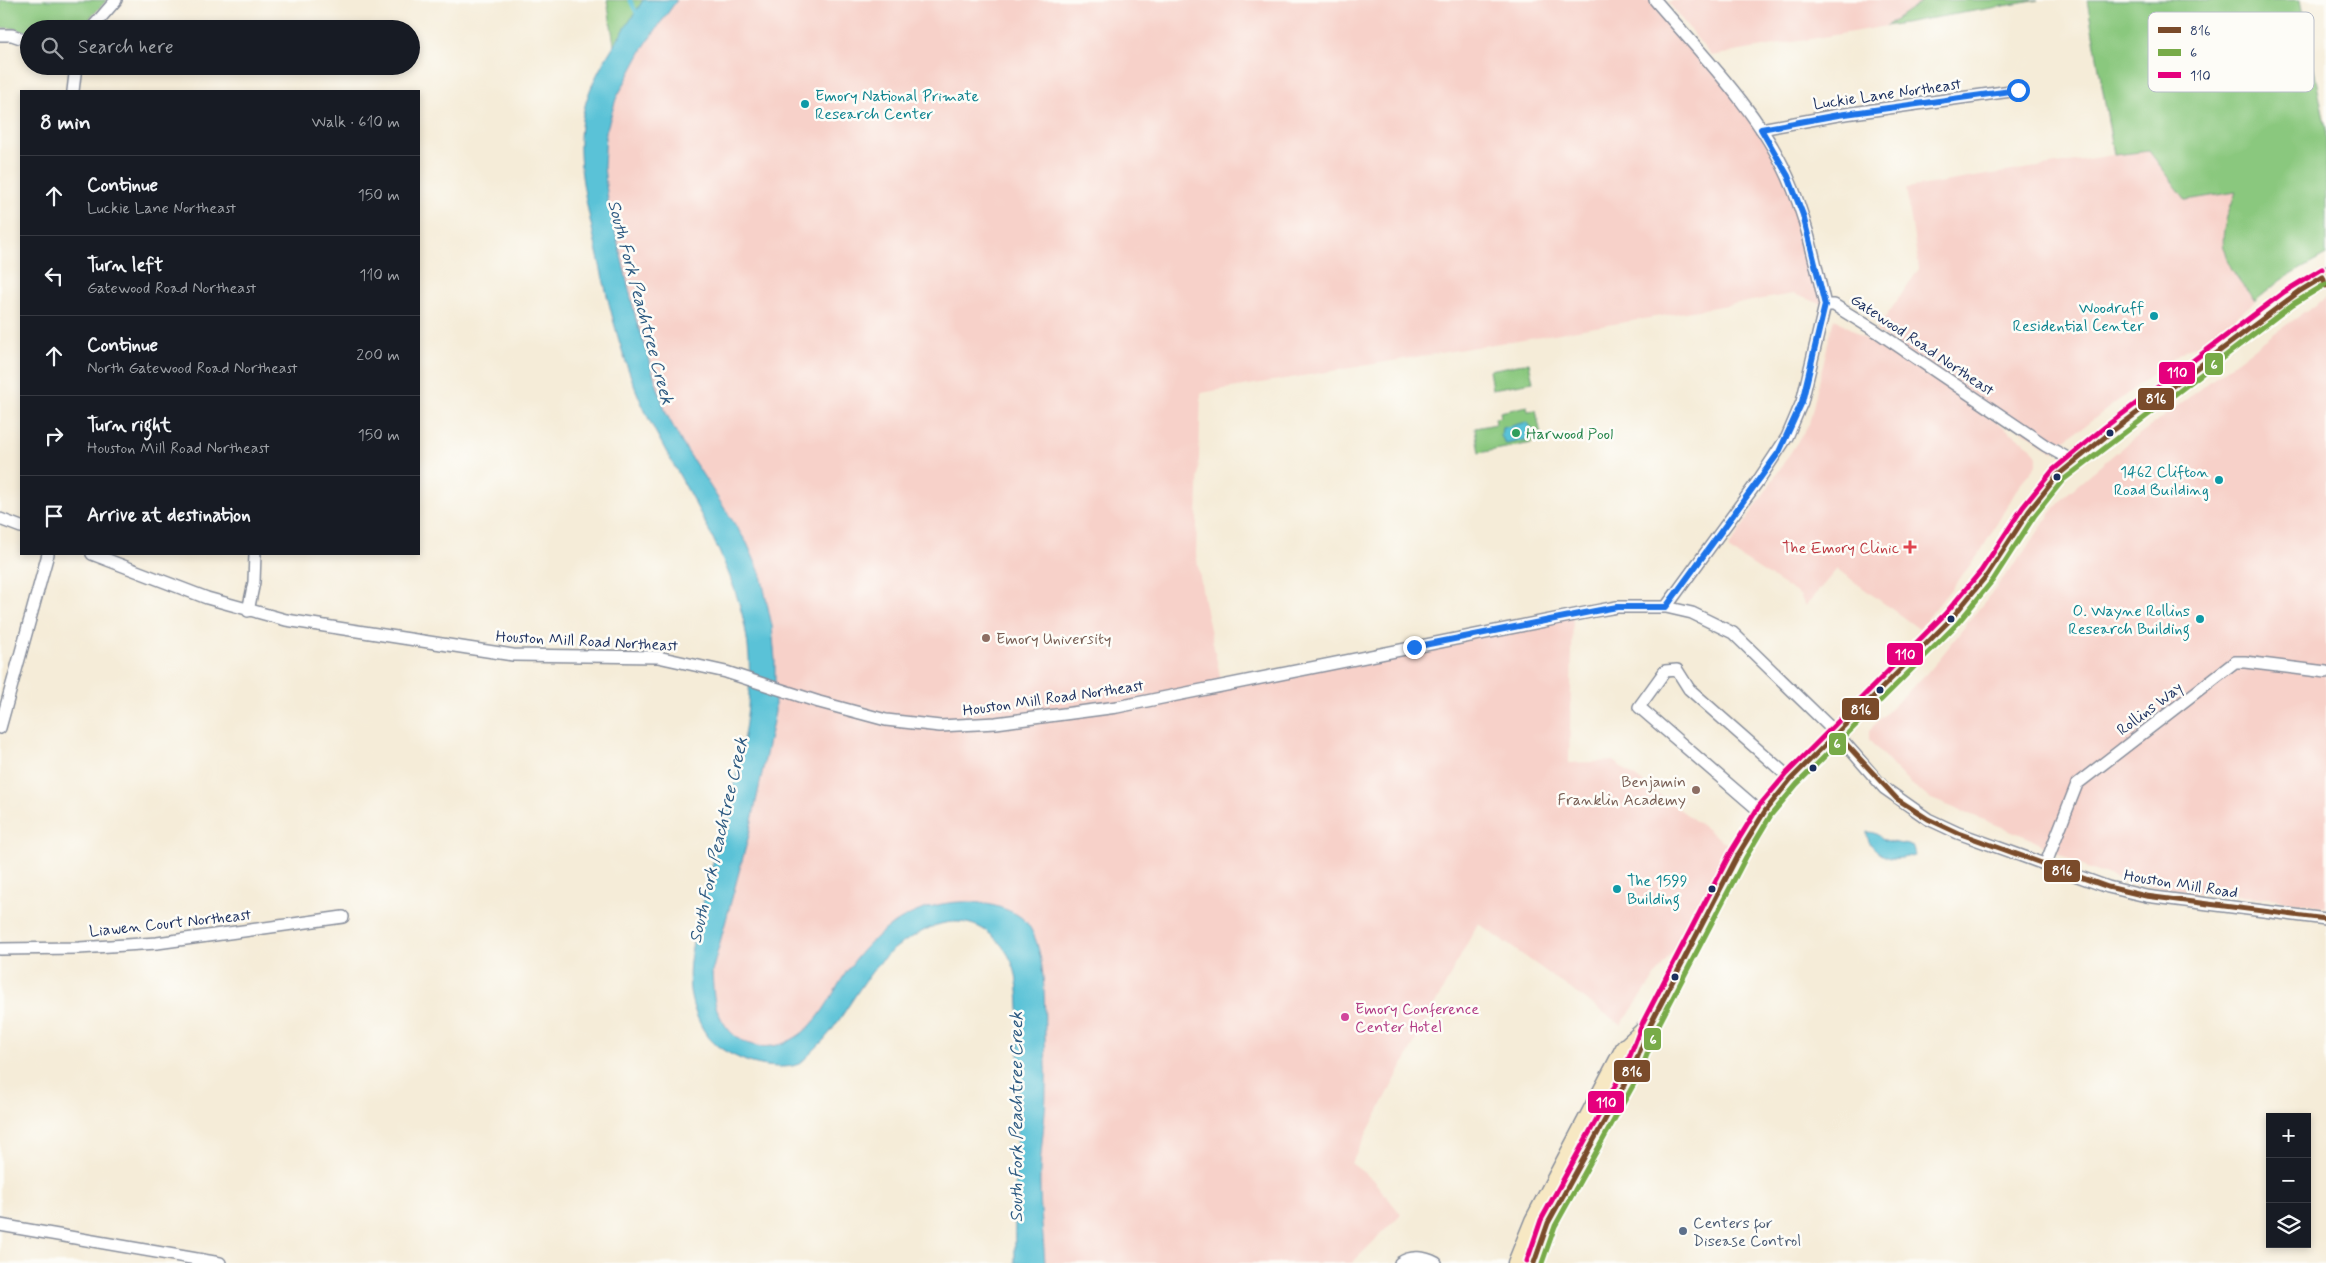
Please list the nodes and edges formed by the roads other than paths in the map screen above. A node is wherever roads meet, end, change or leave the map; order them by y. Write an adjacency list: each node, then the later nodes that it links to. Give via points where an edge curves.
1 (116, 0): 3 (street)
2 (1655, 0): 9 (street, Gatewood Road Northeast, via 1734,92)
3 (99, 20)
4 (0, 35): 5 (street)
5 (20, 38)
6 (75, 75): 7 (street)
7 (73, 90)
8 (2018, 90): 9 (street, Luckie Lane Northeast)
9 (1761, 129): 11 (street, Gatewood Road Northeast, via 1788,176 1803,215)
10 (2325, 279): 12 (main road, via 2289,298)
11 (1825, 305): 12 (street, Gatewood Road Northeast, via 1834,305 1876,331 2046,446); 18 (street, via 1802,402 1779,452)
12 (2074, 461): 22 (main road, via 2038,499 1987,575 1952,619)
13 (0, 519): 14 (street)
14 (20, 527)
15 (48, 555): 21 (street)
16 (95, 555): 19 (street, Houston Mill Road Northeast)
17 (255, 555): 19 (street)
18 (1666, 607): 19 (street, Houston Mill Road Northeast, via 1617,607 1595,611 1133,704 996,723 940,726 886,720 726,672 658,657 513,655 286,620); 22 (street, Houston Mill Road Northeast, via 1698,616 1732,633)
19 (248, 611)
20 (2326, 672): 25 (street, Rollins Way, via 2235,662 2077,784)
21 (0, 728)
22 (1837, 734): 23 (main road); 25 (street, Houston Mill Road, via 1884,788 1922,816 1958,833)
23 (1791, 779): 24 (main road); 24 (street, via 1689,688 1678,670 1666,670 1639,707)
24 (1763, 814): 29 (main road, via 1739,853)
25 (2046, 863): 27 (street, Houston Mill Road, via 2108,887 2146,896)
26 (343, 917): 28 (street, Liawen Court Northeast, via 157,943)
27 (2326, 918)
28 (0, 949)
29 (1650, 1025): 35 (main road, via 1624,1048 1533,1221); 36 (main road, via 1633,1069 1548,1222)
30 (0, 1225): 31 (street)
31 (196, 1261): 32 (street)
32 (220, 1263)
33 (1400, 1263): 34 (street, via 1416,1258)
34 (1436, 1263)
35 (1516, 1263)
36 (1534, 1263)

